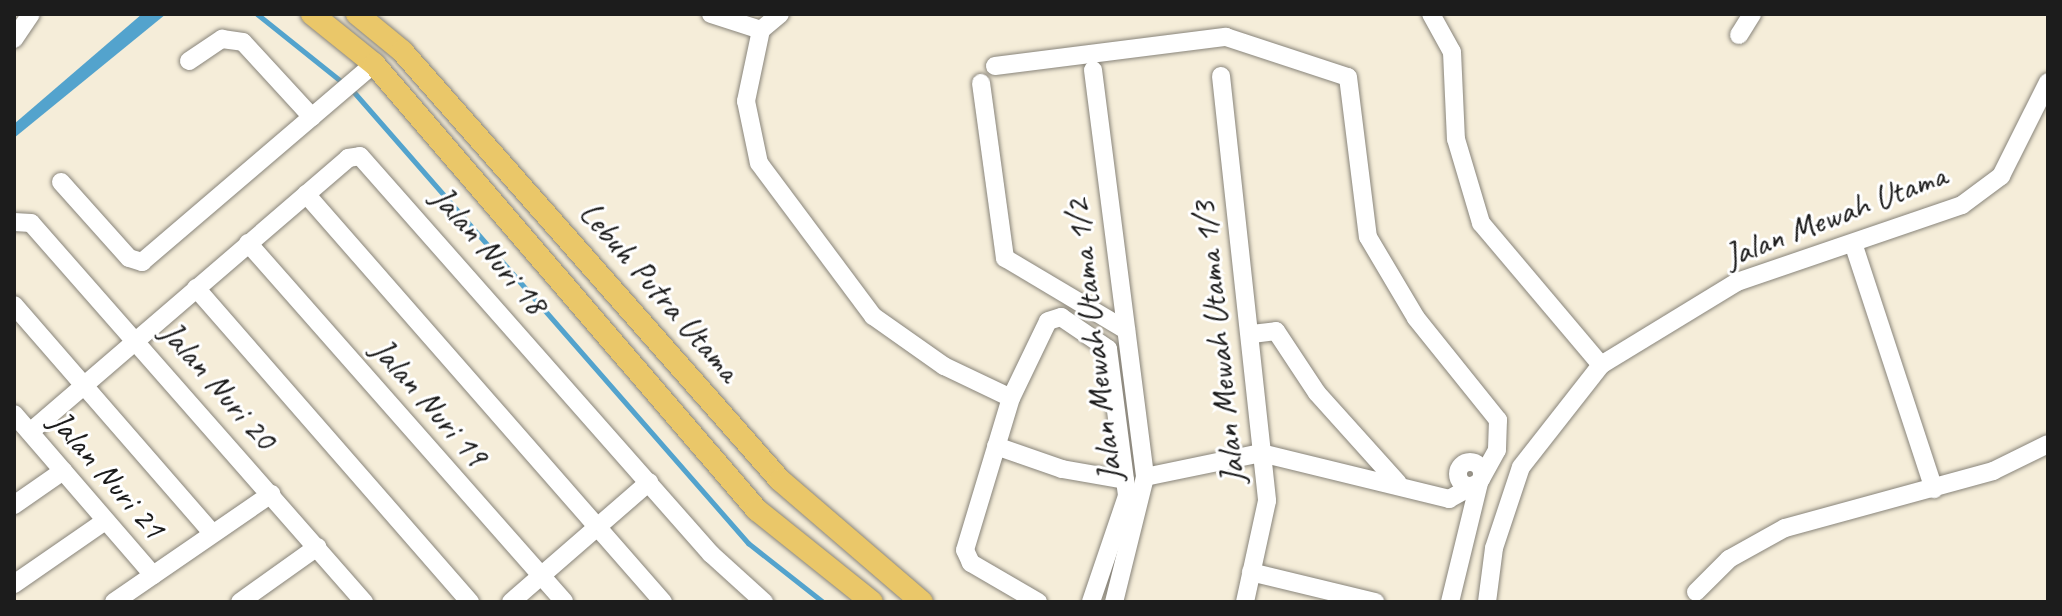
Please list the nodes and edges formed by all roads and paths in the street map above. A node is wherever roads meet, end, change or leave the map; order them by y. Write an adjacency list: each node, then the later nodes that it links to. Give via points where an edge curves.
1 (31, 14): 10 (street)
2 (312, 14): 12 (main road, Lebuh Putra Utama)
3 (357, 14): 67 (main road, Lebuh Putra Utama, via 402,51 780,480)
4 (711, 14): 8 (street)
5 (780, 14): 8 (street)
6 (1431, 14): 29 (street, via 1452,52 1456,139 1481,223)
7 (1752, 14): 9 (street)
8 (761, 30): 31 (street, via 746,101 759,163 808,239 873,316 944,366)
9 (1739, 35)
10 (14, 39)
11 (189, 61): 18 (street, via 222,39 243,42)
12 (374, 64): 18 (street); 66 (main road, Lebuh Putra Utama, via 757,510)
13 (995, 66): 33 (street, via 1226,37 1348,77 1368,237 1416,318 1494,411)
14 (1093, 70): 26 (street, Jalan Mewah Utama 1/2)
15 (1221, 76): 27 (street, Jalan Mewah Utama 1/3)
16 (2048, 82): 23 (street, Jalan Mewah Utama, via 2001,176 1962,205)
17 (981, 83): 26 (street, via 1005,258)
18 (312, 117): 19 (street, via 142,262 129,258)
19 (61, 182)
20 (306, 194): 22 (street, Jalan Nuri 18); 42 (street, Jalan Nuri 18, via 348,158 371,162); 50 (street)
21 (16, 221): 28 (street, Jalan Nuri 20, via 31,223)
22 (248, 243): 24 (street, Jalan Nuri 18); 55 (street, Jalan Nuri 19)
23 (1854, 246): 29 (street, Jalan Mewah Utama, via 1737,282); 45 (street)
24 (196, 288): 28 (street, Jalan Nuri 18); 61 (street)
25 (14, 305): 30 (street)
26 (1126, 330): 40 (street, Jalan Mewah Utama 1/2)
27 (1252, 334): 37 (street, Jalan Mewah Utama 1/3); 44 (street, via 1279,334 1317,393)
28 (137, 339): 30 (street, Jalan Nuri 18); 46 (street, Jalan Nuri 20)
29 (1601, 365): 74 (street, Jalan Mewah Utama, via 1521,467 1494,548)
30 (84, 386): 34 (street, Jalan Nuri 18); 51 (street)
31 (1011, 398): 36 (street); 41 (street, via 1053,318 1102,338)
32 (14, 414): 34 (street, Jalan Nuri 21)
33 (1498, 428): 38 (street); 43 (street, via 1497,450)
34 (30, 432): 39 (street, Jalan Nuri 21)
35 (2048, 444): 45 (street)
36 (996, 446): 41 (street, via 1062,469); 68 (street, via 965,558)
37 (1261, 453): 40 (street); 44 (street); 53 (street, Jalan Mewah Utama 1/3, via 1267,501)
38 (1463, 468): 43 (street, via 1480,466); 47 (street)
39 (63, 471): 48 (street); 49 (street, Jalan Nuri 21)
40 (1145, 477): 70 (street, Jalan Mewah Utama 1/2)
41 (1125, 480): 69 (street, via 1125,511)
42 (649, 482): 50 (street); 65 (street, Jalan Nuri 18)
43 (1478, 483): 47 (street, via 1461,498); 73 (street)
44 (1400, 485): 47 (street)
45 (1934, 489): 57 (street, via 1785,528 1729,559)
46 (271, 494): 51 (street); 52 (street, Jalan Nuri 20)
47 (1434, 494)
48 (14, 505)
49 (105, 521): 54 (street, Jalan Nuri 21); 56 (street)
50 (597, 527): 55 (street); 64 (street)
51 (212, 533): 54 (street)
52 (317, 547): 58 (street, Jalan Nuri 20); 60 (street)
53 (1251, 572): 71 (street, Jalan Mewah Utama 1/3); 72 (street)
54 (153, 575): 59 (street)
55 (541, 577): 62 (street); 63 (street, Jalan Nuri 19)
56 (14, 584)
57 (1696, 592)
58 (362, 601)
59 (114, 602)
60 (240, 602)
61 (470, 602)
62 (511, 602)
63 (564, 602)
64 (663, 602)
65 (764, 602)
66 (872, 602)
67 (922, 602)
68 (1038, 602)
69 (1091, 602)
70 (1114, 602)
71 (1245, 602)
72 (1375, 602)
73 (1450, 602)
74 (1487, 602)

